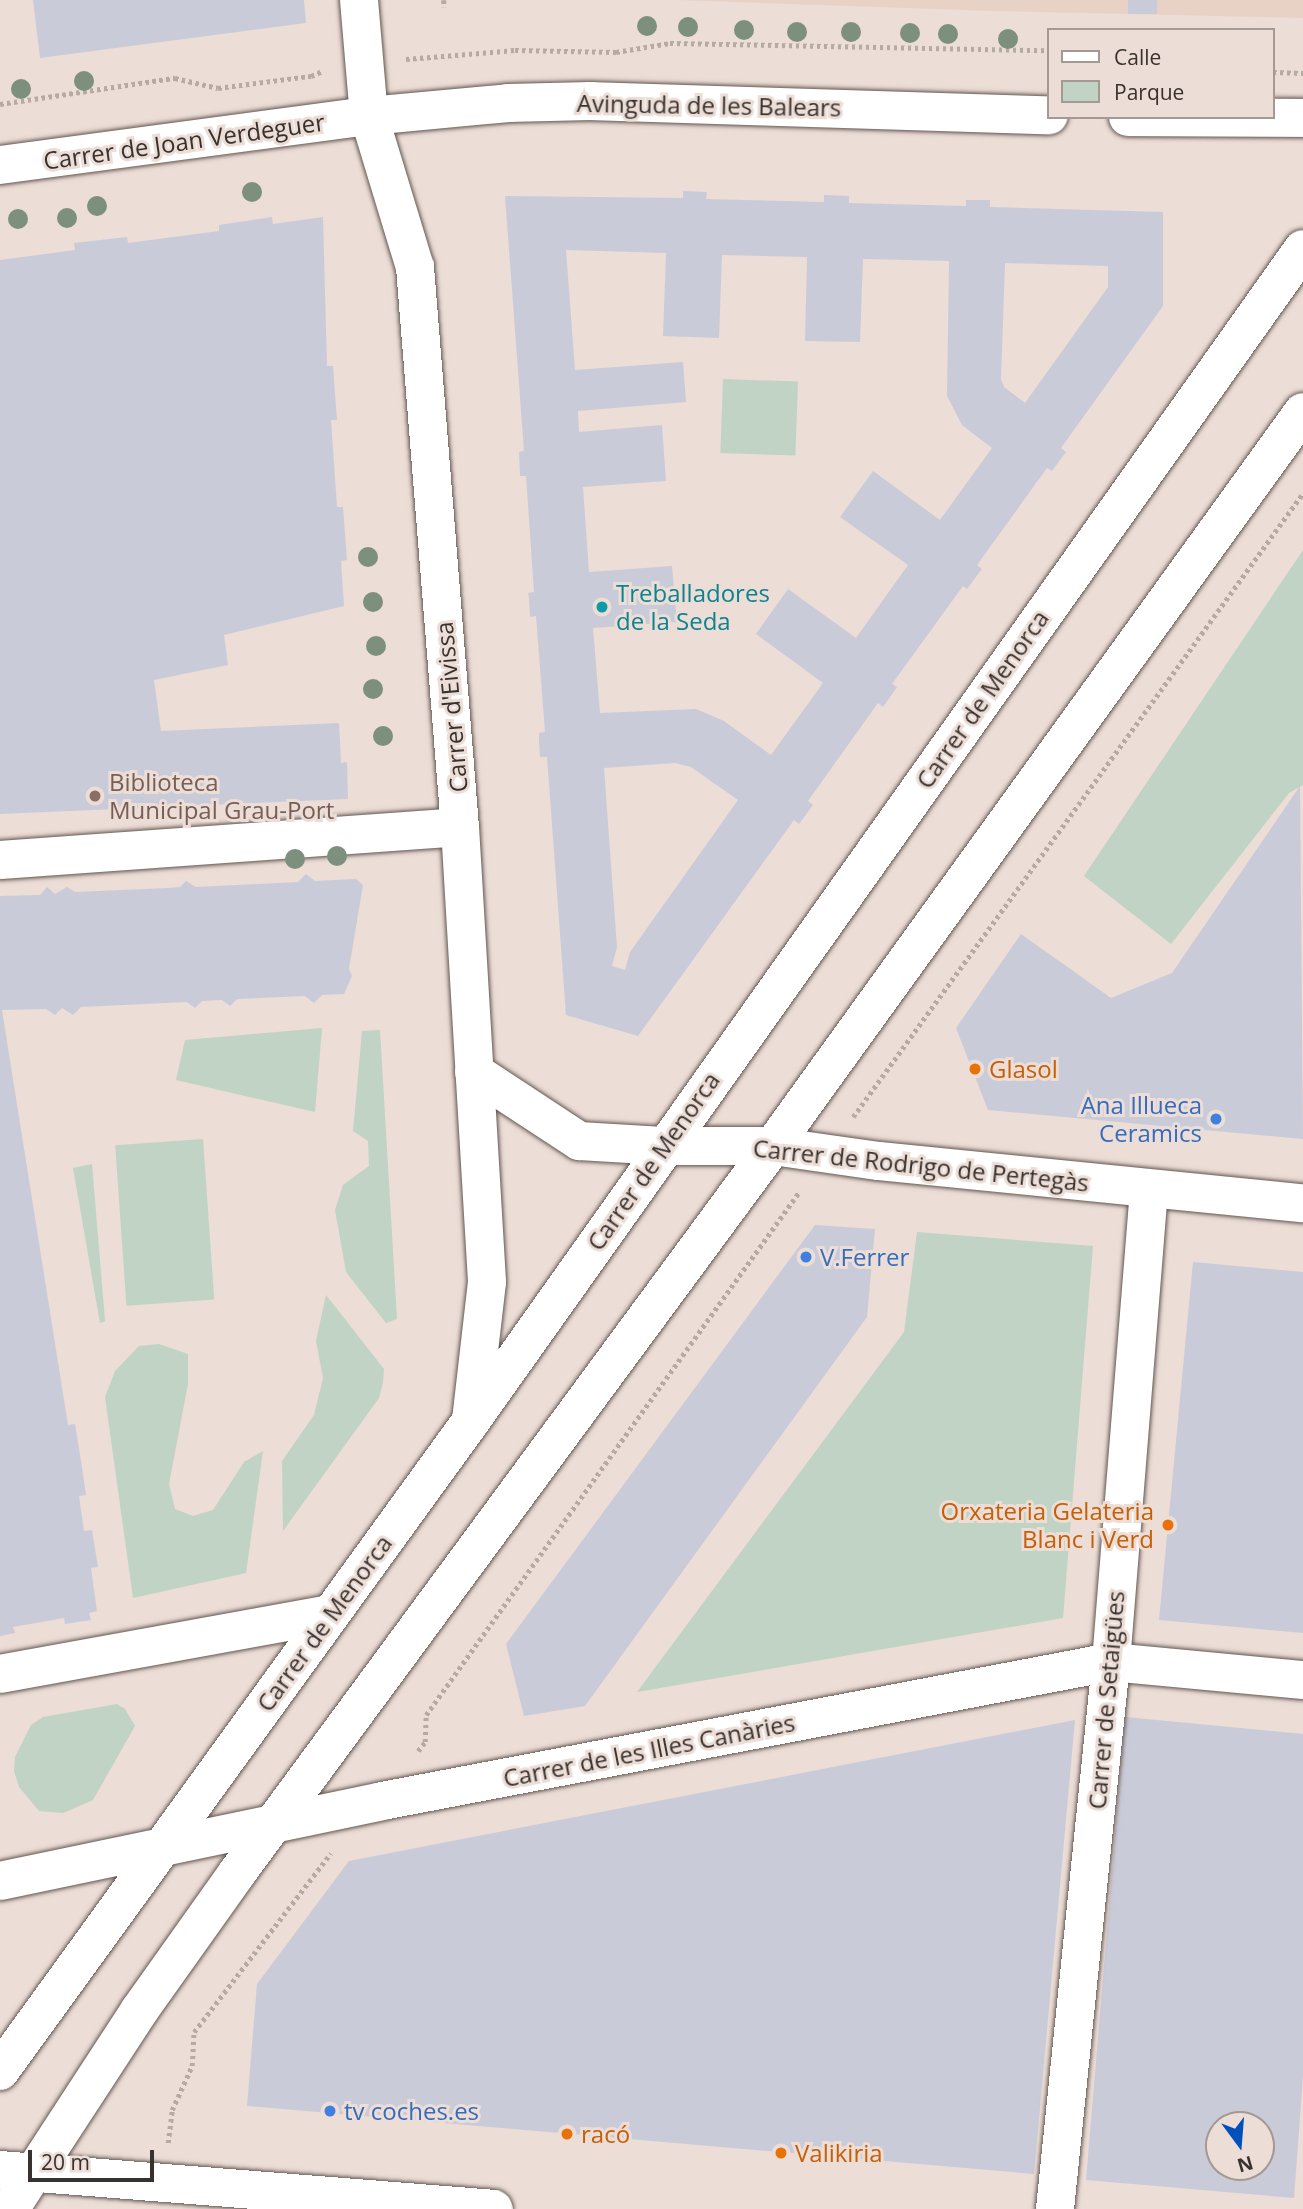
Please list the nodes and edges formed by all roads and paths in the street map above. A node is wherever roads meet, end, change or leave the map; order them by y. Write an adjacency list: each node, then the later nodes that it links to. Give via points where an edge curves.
1 (359, 0): 7 (main road, Carrer d'Eivissa)
2 (444, 0): 3 (path)
3 (444, 7)
4 (1275, 72): 5 (path)
5 (1303, 73)
6 (1048, 115): 7 (main road, Avinguda de les Balears, via 591,101)
7 (369, 116): 10 (main road, Carrer de Joan Verdeguer); 14 (main road, Carrer d'Eivissa, via 415,267)
8 (1275, 118): 9 (main road)
9 (1303, 118)
10 (0, 165)
11 (1303, 249): 18 (main road, Carrer de Menorca)
12 (1301, 418): 19 (main road)
13 (1303, 493): 17 (path)
14 (460, 827): 15 (main road); 16 (main road, Carrer d'Eivissa)
15 (0, 860)
16 (474, 1072): 18 (main road, Carrer de Rodrigo de Pertegàs, via 579,1140); 23 (main road, Carrer d'Eivissa, via 487,1282)
17 (857, 1111)
18 (663, 1146): 19 (main road, Carrer de Rodrigo de Pertegàs); 23 (main road, Carrer de Menorca)
19 (773, 1146): 21 (main road, Carrer de Rodrigo de Pertegàs); 29 (main road)
20 (807, 1180): 28 (path, via 426,1714)
21 (1149, 1190): 22 (main road, Carrer de Rodrigo de Pertegàs); 25 (main road, Carrer de Setaigües)
22 (1303, 1203)
23 (471, 1421): 24 (main road, Carrer de Menorca)
24 (330, 1614): 26 (main road); 31 (main road, Carrer de Menorca)
25 (1111, 1662): 27 (main road, Carrer de les Illes Canàries); 29 (main road, Carrer de les Illes Canàries); 38 (main road, Carrer de Setaigües)
26 (0, 1674)
27 (1303, 1680)
28 (425, 1742)
29 (275, 1823): 31 (main road, Carrer de les Illes Canàries); 35 (main road)
30 (340, 1842): 34 (path, via 194,2032 192,2066)
31 (158, 1848): 32 (main road, Carrer de les Illes Canàries); 33 (main road, Carrer de Menorca)
32 (0, 1881)
33 (0, 2071)
34 (172, 2110)
35 (16, 2171): 36 (main road); 37 (main road)
36 (10, 2209)
37 (491, 2209)
38 (1055, 2209)

